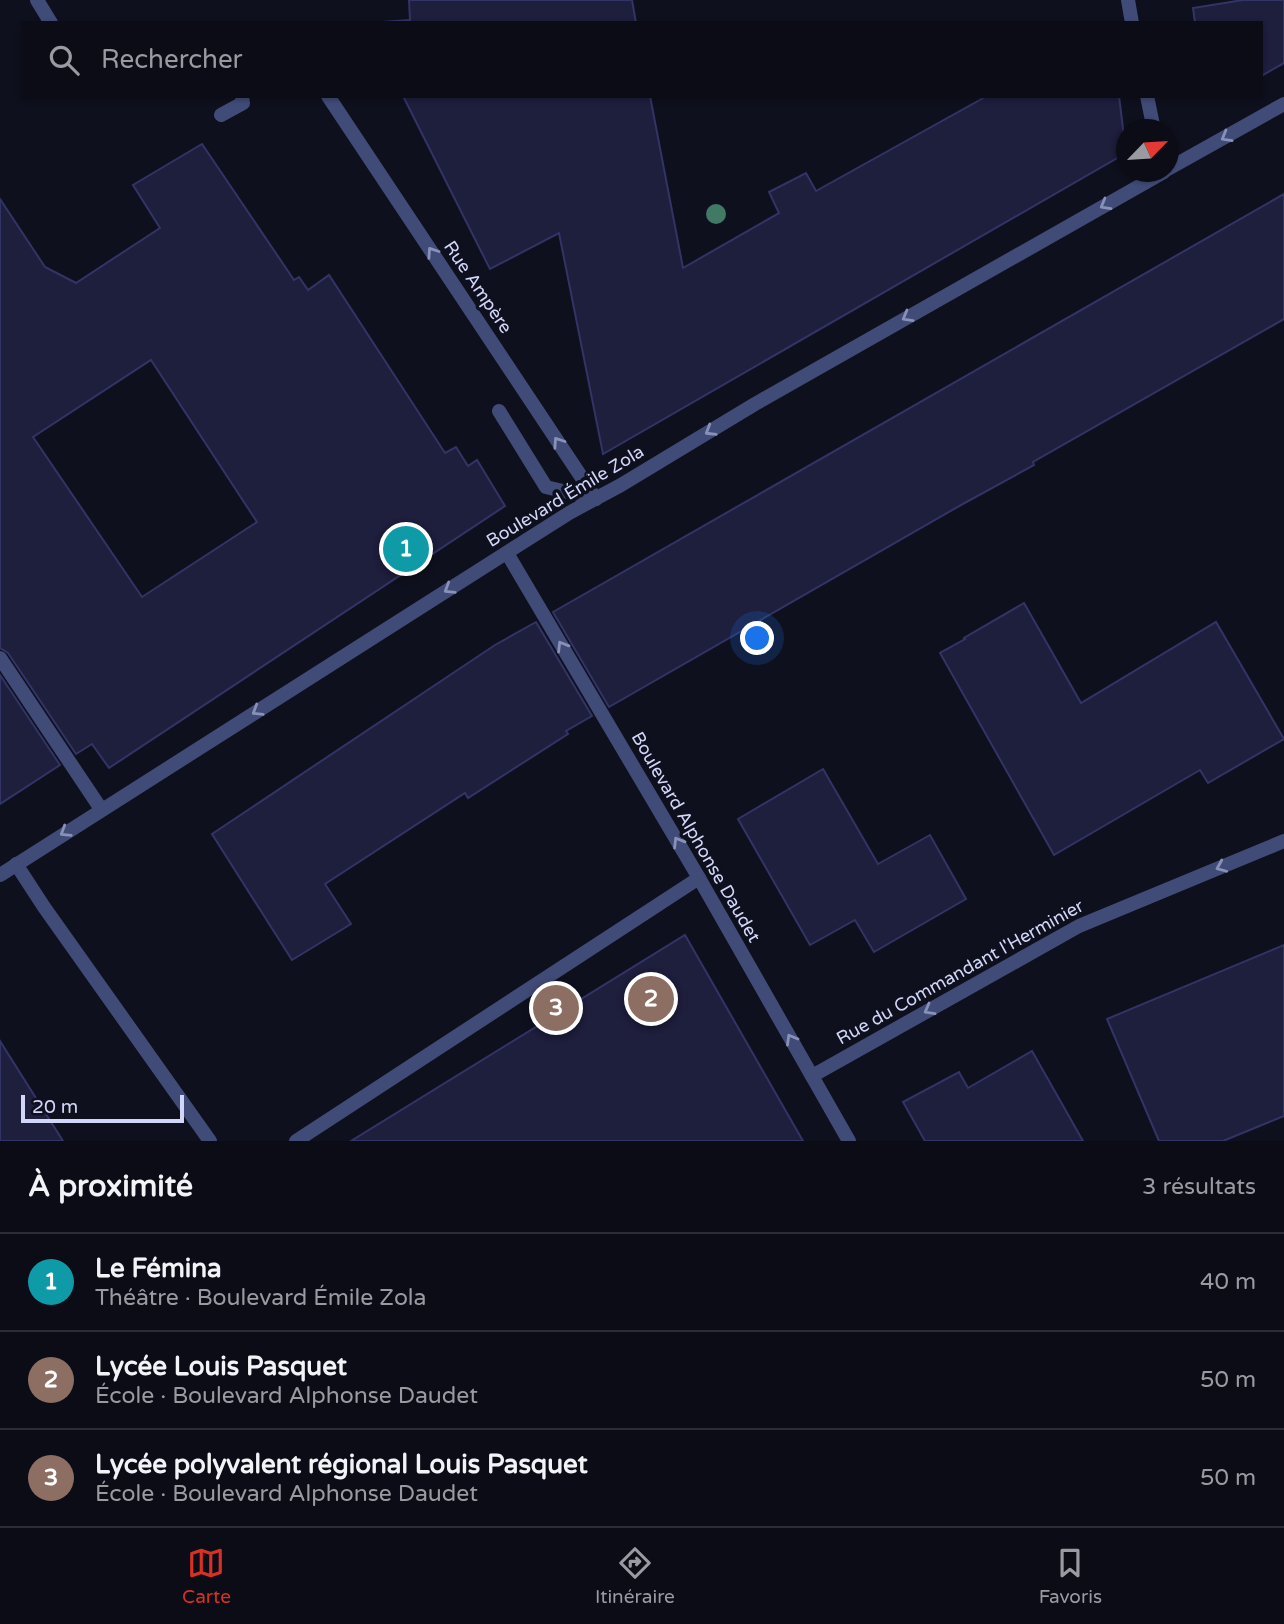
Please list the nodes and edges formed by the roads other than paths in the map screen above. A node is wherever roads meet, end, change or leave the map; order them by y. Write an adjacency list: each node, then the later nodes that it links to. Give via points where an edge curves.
1 (37, 0): 3 (street)
2 (1128, 0): 4 (street)
3 (50, 21)
4 (1132, 21)
5 (242, 98): 9 (street, via 243,103)
6 (329, 98): 14 (street, Rue Ampère, one-way to 6)
7 (1147, 98): 10 (street)
8 (1284, 104): 11 (street, Boulevard Émile Zola, one-way to 11)
9 (221, 115)
10 (1152, 119)
11 (1179, 163)
12 (1146, 182): 14 (street, Boulevard Émile Zola, one-way to 14)
13 (499, 411): 14 (street, via 546,486)
14 (596, 499): 15 (street, Boulevard Émile Zola)
15 (507, 553): 17 (street, Boulevard Émile Zola, one-way to 17); 21 (street, Boulevard Alphonse Daudet, one-way to 15)
16 (0, 658): 17 (street)
17 (101, 809): 19 (street, Boulevard Émile Zola, one-way to 19)
18 (1284, 841): 22 (street, Rue du Commandant l'Herminier, one-way to 22, via 1079,926)
19 (16, 864): 20 (street, Boulevard Émile Zola); 23 (street)
20 (0, 875)
21 (699, 878): 22 (street, Boulevard Alphonse Daudet, one-way to 21); 24 (street)
22 (812, 1076): 25 (street, Boulevard Alphonse Daudet)
23 (210, 1141)
24 (296, 1141)
25 (849, 1141)

